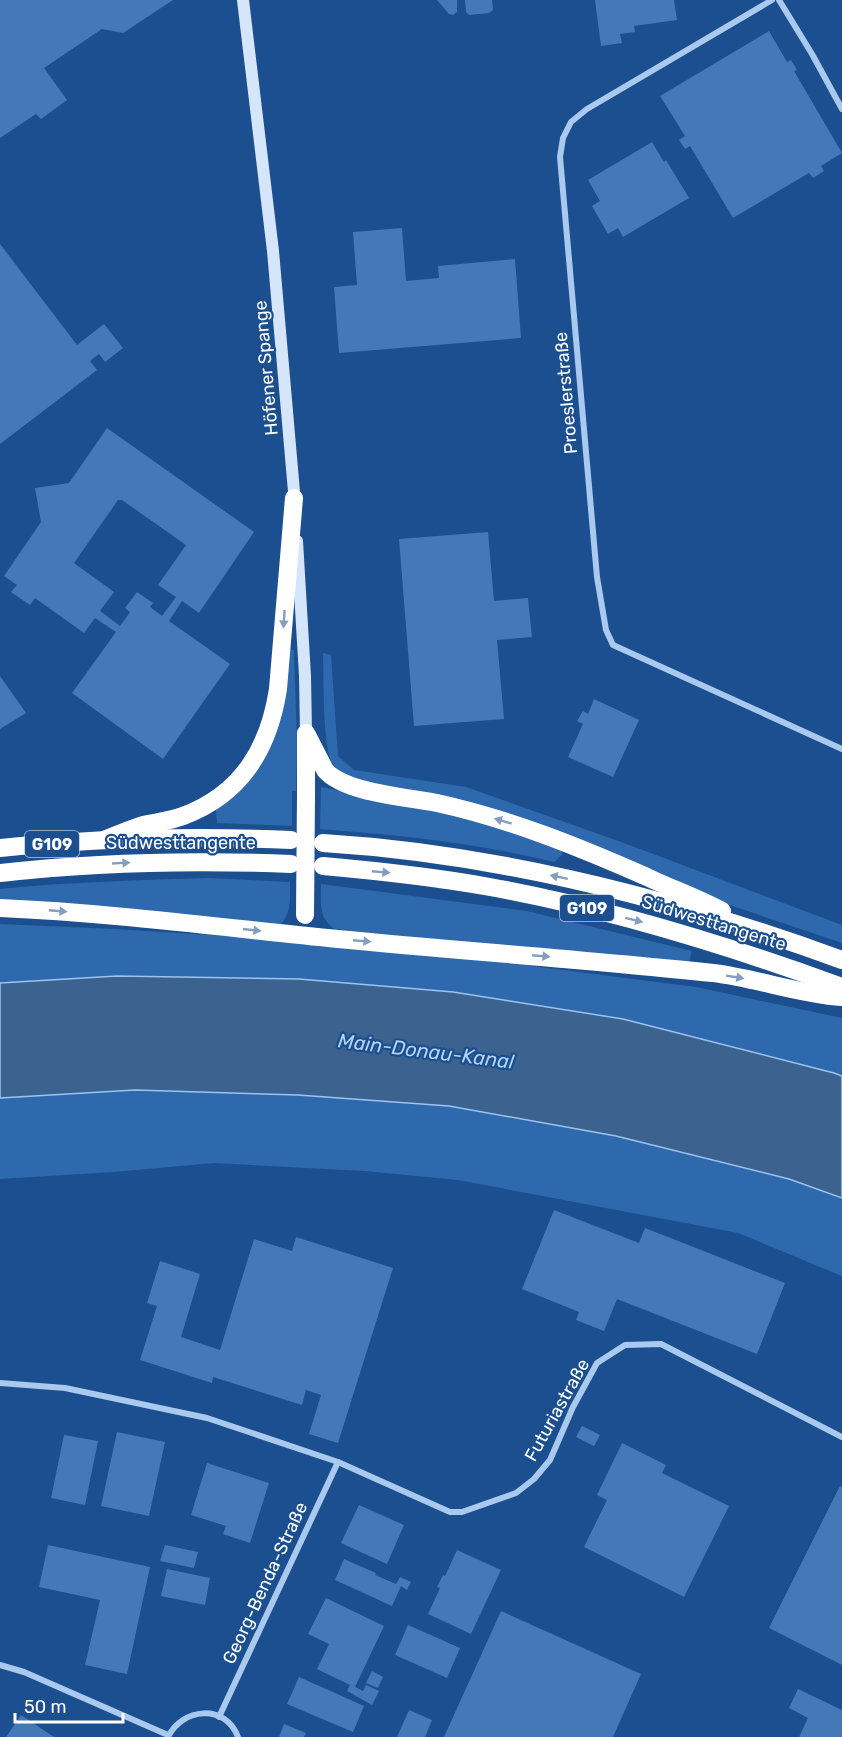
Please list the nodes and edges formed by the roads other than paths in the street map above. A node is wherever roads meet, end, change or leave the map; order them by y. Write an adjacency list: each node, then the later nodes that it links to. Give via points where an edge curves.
1 (243, 0): 5 (main road, Höfener Spange, via 273,251)
2 (772, 0): 7 (street, Proeslerstraße, via 587,109 571,122 564,138 560,158 597,577 606,630 613,645)
3 (778, 0): 4 (street)
4 (842, 109)
5 (294, 498): 6 (main road, Höfener Spange); 8 (highway, one-way to 8, via 278,689 273,718 256,758 232,787 204,807)
6 (306, 734): 16 (highway, one-way to 6, via 701,900 535,831 453,807 341,782 325,770); 17 (highway, bridge)
7 (842, 749)
8 (104, 840): 9 (highway, Südwesttangente / G109); 11 (highway, Südwesttangente / G109)
9 (291, 840)
10 (322, 843): 16 (highway, Südwesttangente / G109, one-way to 10, via 644,897 522,869 430,854)
11 (0, 849)
12 (291, 864): 14 (highway, Südwesttangente / G109, one-way to 12, via 129,863)
13 (323, 866): 19 (highway, Südwesttangente / G109, one-way to 19, via 429,878 548,898 732,948)
14 (0, 873)
15 (0, 908): 17 (highway, one-way to 17)
16 (757, 930): 18 (highway, Südwesttangente / G109)
17 (304, 935): 20 (highway, one-way to 20, via 716,974)
18 (842, 960)
19 (842, 987)
20 (842, 997)
21 (0, 1383): 23 (street, via 65,1388 207,1418)
22 (842, 1437): 23 (street, Futuriastraße, via 661,1344 625,1345 597,1363 550,1460 516,1493 462,1512 450,1512)
23 (338, 1462): 25 (street, Georg-Benda-Straße)
24 (0, 1665): 26 (street)
25 (219, 1717): 26 (street, via 207,1713 184,1718); 27 (street, via 229,1723)
26 (168, 1736)
27 (238, 1737)

